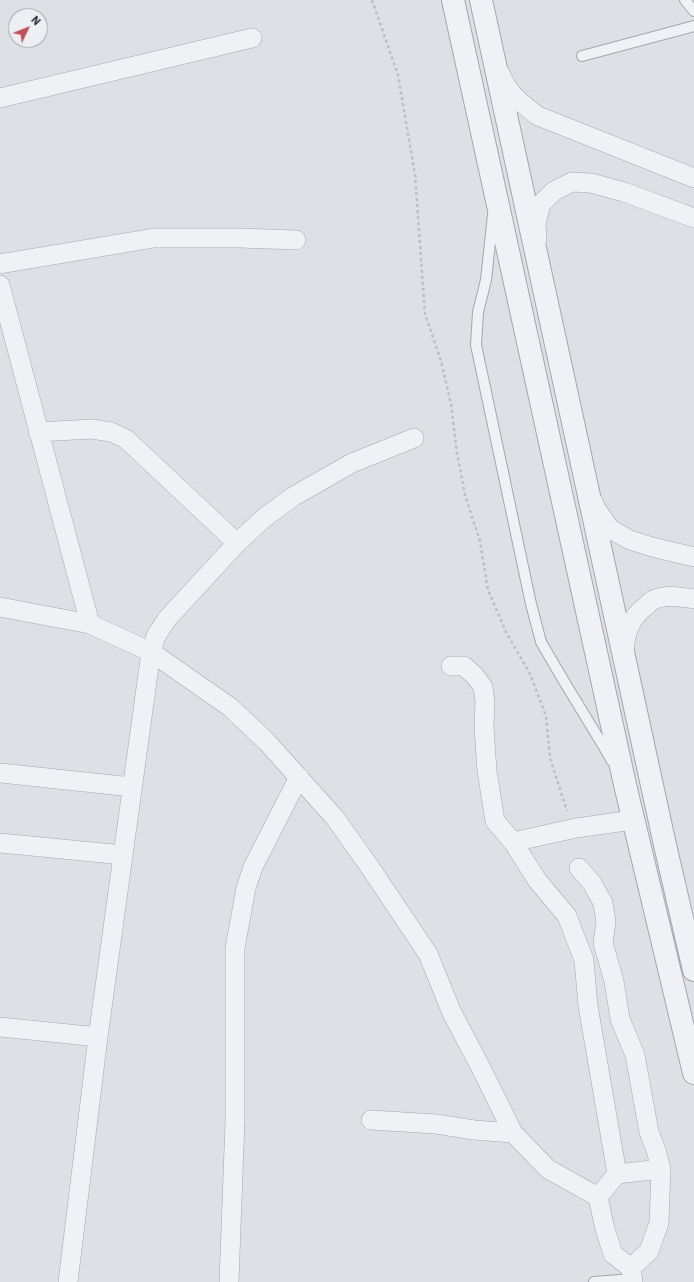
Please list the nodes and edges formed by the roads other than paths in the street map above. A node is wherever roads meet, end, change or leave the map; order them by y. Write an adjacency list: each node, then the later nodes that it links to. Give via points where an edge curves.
1 (453, 0): 10 (street)
2 (481, 0): 8 (street)
3 (684, 0): 4 (lane)
4 (694, 11)
5 (694, 26): 7 (lane)
6 (252, 38): 9 (street)
7 (582, 56)
8 (493, 57): 11 (street, via 510,92 538,116); 15 (street)
9 (0, 98)
10 (488, 158): 31 (street); 31 (lane, via 493,218 486,280 478,312 476,345 531,604 541,642 604,747)
11 (694, 178)
12 (694, 218): 15 (street, via 624,192 591,183 572,182 554,191 541,204 536,224)
13 (296, 240): 14 (street, via 154,238)
14 (0, 264)
15 (538, 264): 19 (street)
16 (0, 285): 17 (street)
17 (38, 432): 20 (street, via 92,429 111,432 126,439); 24 (street)
18 (414, 438): 20 (street, via 352,463 294,496 264,518)
19 (586, 483): 21 (street, via 595,507 610,529 652,548); 26 (street)
20 (237, 543): 25 (street, via 166,619 156,636)
21 (694, 557)
22 (694, 599): 26 (street, via 668,596 654,599 640,610 630,624 625,639)
23 (0, 607): 24 (street)
24 (90, 624): 25 (street)
25 (151, 652): 29 (street, via 230,707); 30 (street)
26 (624, 658): 37 (street)
27 (451, 666): 33 (street, via 464,666 482,687 485,701 486,771 495,822)
28 (0, 773): 30 (street)
29 (299, 777): 46 (street, via 335,818 428,954 452,1013); 52 (street, via 253,867 246,888 235,948 235,1121)
30 (132, 787): 35 (street)
31 (626, 790): 32 (street)
32 (633, 820): 33 (street, via 576,828); 44 (street)
33 (513, 842): 39 (street, via 537,880 567,916)
34 (0, 843): 35 (street)
35 (123, 855): 43 (street)
36 (579, 868): 40 (street, via 592,883 603,903 606,922)
37 (676, 894): 38 (street); 41 (street)
38 (694, 925)
39 (576, 940): 40 (street); 48 (street, via 584,960 588,1006)
40 (603, 943): 47 (street, via 614,981 620,1019 635,1055 649,1132)
41 (694, 970)
42 (0, 1027): 43 (street)
43 (98, 1037): 51 (street)
44 (694, 1073)
45 (371, 1120): 46 (street)
46 (513, 1133): 49 (street, via 548,1169)
47 (661, 1169): 48 (street); 50 (street, via 659,1224 649,1252)
48 (617, 1174): 49 (street)
49 (598, 1197): 50 (street, via 612,1254)
50 (632, 1276): 53 (lane)
51 (68, 1282)
52 (229, 1282)
53 (594, 1282)

